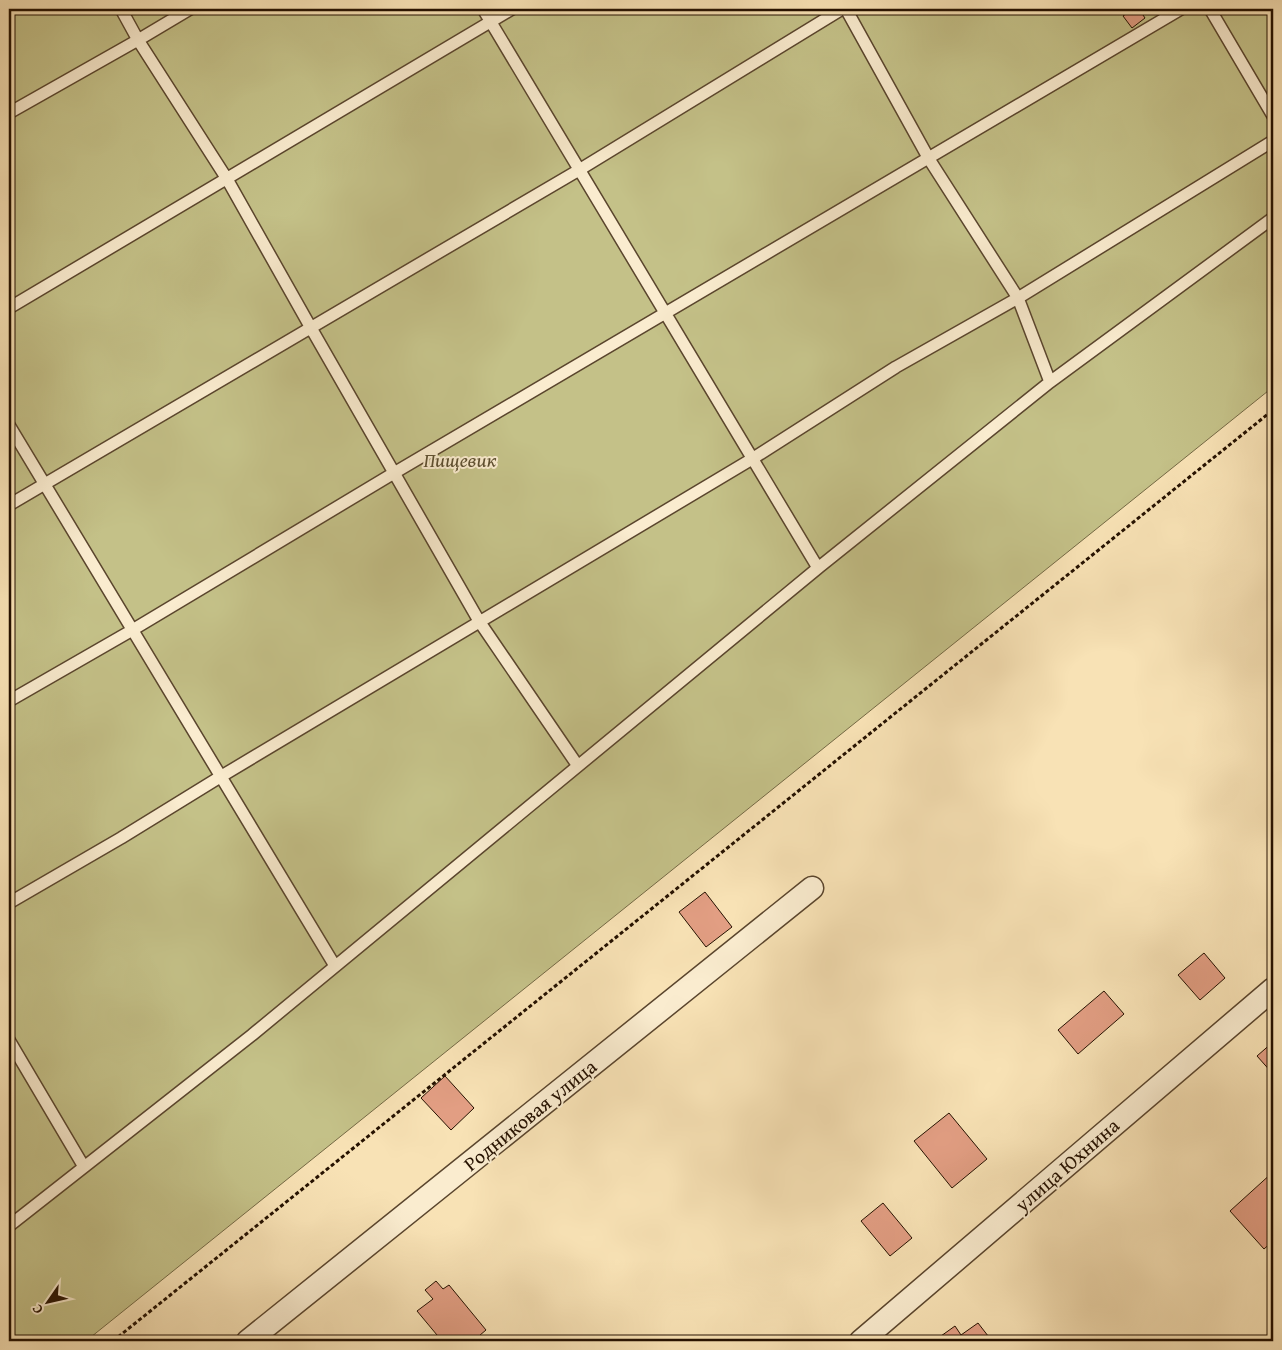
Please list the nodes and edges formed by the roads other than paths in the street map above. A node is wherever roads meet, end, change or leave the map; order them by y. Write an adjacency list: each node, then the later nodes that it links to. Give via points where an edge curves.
1 (121, 9): 10 (lane)
2 (190, 9): 10 (lane)
3 (483, 9): 9 (lane)
4 (512, 9): 9 (lane)
5 (842, 9): 15 (lane)
6 (846, 9): 14 (lane)
7 (1181, 9): 14 (lane)
8 (1210, 9): 12 (lane)
9 (491, 22): 15 (lane); 16 (lane)
10 (138, 40): 11 (lane); 16 (lane)
11 (9, 113)
12 (1273, 116)
13 (1273, 141): 18 (lane)
14 (929, 159): 18 (lane); 20 (lane)
15 (579, 170): 20 (lane); 21 (lane)
16 (227, 179): 19 (lane); 21 (lane)
17 (1273, 218): 22 (lane)
18 (1018, 298): 22 (lane); 24 (lane, via 896,367)
19 (9, 308)
20 (665, 313): 24 (lane); 25 (lane)
21 (311, 328): 25 (lane); 26 (lane)
22 (1050, 382): 28 (lane)
23 (9, 425): 26 (lane)
24 (752, 459): 28 (lane); 29 (lane)
25 (394, 473): 29 (lane); 30 (lane)
26 (44, 485): 27 (lane); 30 (lane)
27 (9, 505)
28 (818, 568): 32 (lane)
29 (479, 621): 32 (lane); 33 (lane)
30 (132, 630): 31 (lane); 33 (lane)
31 (9, 701)
32 (578, 766): 36 (lane)
33 (220, 777): 35 (lane); 36 (lane)
34 (812, 888): 41 (street, Родниковая улица)
35 (9, 903)
36 (335, 966): 39 (lane)
37 (1273, 989): 42 (street, улица Юхнина)
38 (9, 1040): 39 (lane)
39 (84, 1167): 40 (lane)
40 (9, 1226)
41 (248, 1341)
42 (861, 1341)

